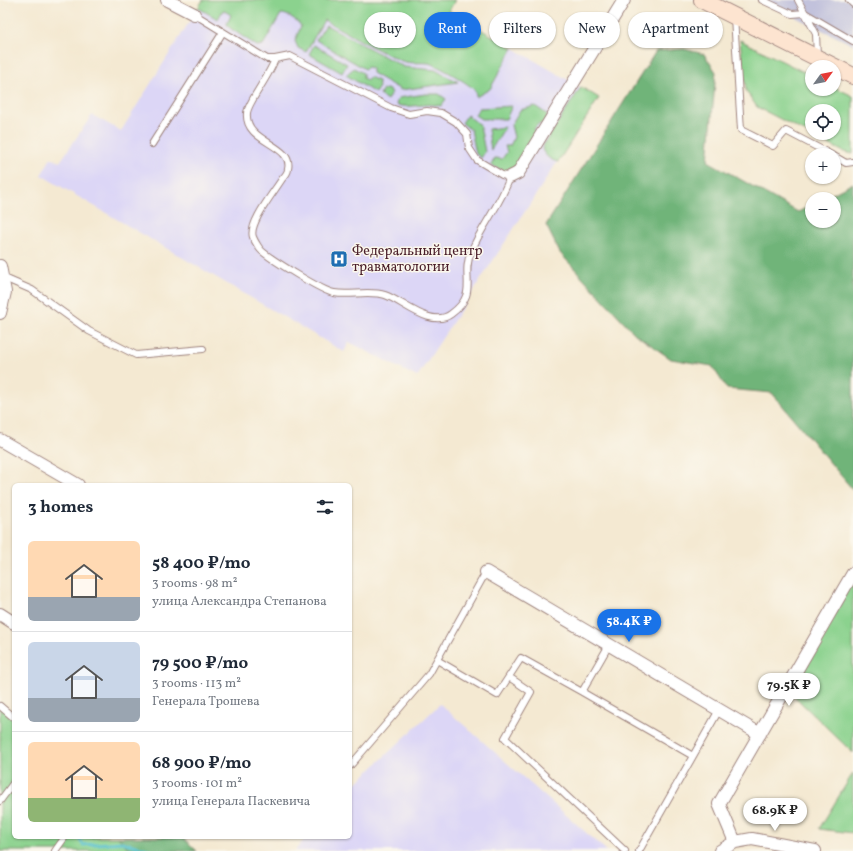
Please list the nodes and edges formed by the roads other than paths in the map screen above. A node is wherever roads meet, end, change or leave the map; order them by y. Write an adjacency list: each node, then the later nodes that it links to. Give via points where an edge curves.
1 (167, 0): 9 (street)
2 (624, 0): 20 (street, via 518,172)
3 (702, 0): 10 (main road)
4 (762, 0): 8 (lane, via 792,14)
5 (798, 0): 8 (lane)
6 (848, 0): 7 (lane)
7 (853, 4)
8 (805, 13): 12 (lane); 13 (lane, via 816,34)
9 (194, 14): 11 (lane)
10 (734, 16): 13 (main road); 17 (lane, via 741,130 773,146 786,130)
11 (223, 32): 14 (lane, via 267,59); 16 (lane)
12 (853, 41)
13 (818, 58): 15 (main road)
14 (275, 59): 20 (lane, via 290,56 391,108 409,114 427,111 441,113 456,122 467,134 469,148 477,160); 20 (lane, via 272,69 247,111 247,121 251,132 287,158 288,169 253,225 253,236 262,252 332,293 385,295 418,313 438,319 450,315 464,303 468,290 468,264 471,252 504,195)
15 (853, 76)
16 (152, 144)
17 (819, 148)
18 (841, 160): 19 (lane)
19 (853, 162)
20 (510, 177)
21 (1, 272): 22 (street, via 6,292); 23 (lane, via 32,290 89,331 136,355)
22 (0, 312)
23 (203, 349)
24 (0, 440): 25 (street)
25 (75, 483)
26 (486, 572): 30 (street); 31 (lane)
27 (853, 573): 37 (street)
28 (0, 614): 29 (street)
29 (12, 621)
30 (609, 645): 33 (lane); 35 (street)
31 (437, 660): 32 (lane, via 497,695); 39 (lane, via 429,674)
32 (509, 677): 33 (lane, via 521,658); 46 (lane, via 531,692 505,738)
33 (582, 692): 38 (lane)
34 (0, 706): 36 (lane)
35 (719, 710): 37 (street); 38 (lane)
36 (12, 716)
37 (760, 734): 43 (street, via 719,804)
38 (693, 756): 47 (lane)
39 (352, 764)
40 (12, 785): 41 (lane)
41 (0, 801)
42 (64, 839): 45 (lane)
43 (735, 842): 44 (street, via 752,839); 48 (street)
44 (794, 850): 49 (street)
45 (55, 851)
46 (625, 851)
47 (639, 851)
48 (720, 851)
49 (815, 851)

